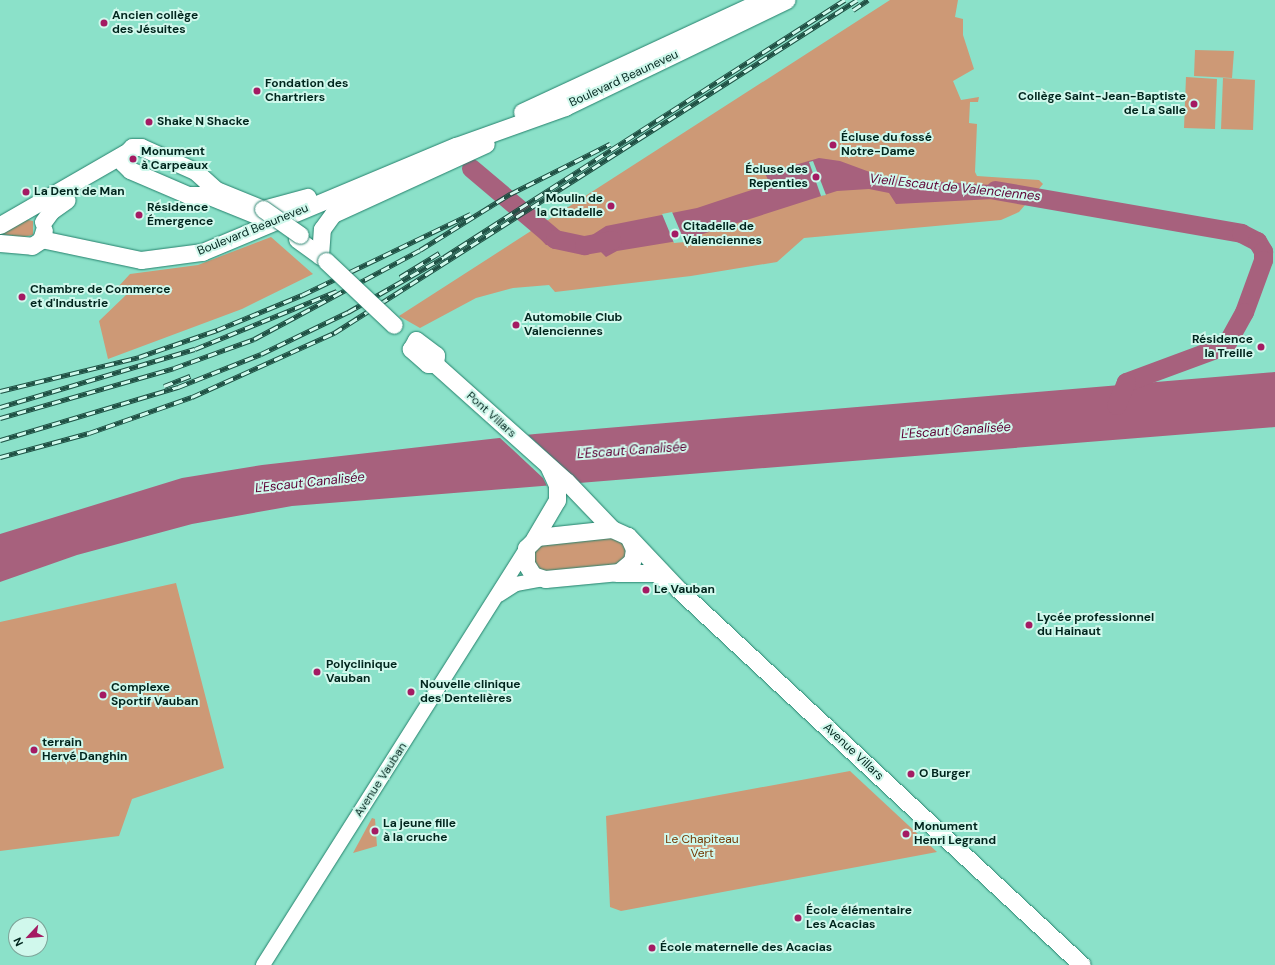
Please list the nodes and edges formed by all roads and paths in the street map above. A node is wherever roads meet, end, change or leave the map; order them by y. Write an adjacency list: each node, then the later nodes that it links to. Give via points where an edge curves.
1 (763, 0): 3 (main road, Boulevard Beauneveu)
2 (786, 0): 3 (main road, Boulevard Beauneveu, via 699,45)
3 (531, 114): 9 (main road, via 445,138 299,200); 11 (main road, Boulevard Beauneveu, via 188,256 157,261 128,259); 13 (main road, via 459,158 333,214 322,229)
4 (125, 153): 5 (main road, via 123,163); 6 (main road, via 132,147 141,147 195,171); 8 (main road)
5 (130, 170): 7 (main road); 11 (main road, via 112,175 60,204)
6 (201, 178): 7 (main road, via 202,186); 9 (main road, via 216,190)
7 (194, 195): 9 (main road, via 207,195)
8 (25, 210): 10 (main road); 11 (main road, via 36,214)
9 (261, 213): 13 (main road, bridge, via 298,237)
10 (0, 225)
11 (42, 231): 12 (main road, via 28,247)
12 (0, 243)
13 (323, 258): 14 (main road, Pont Villars, bridge, via 412,342 419,340 436,355 435,364)
14 (548, 466): 15 (main road, Pont Villars); 17 (main road, Pont Villars, via 557,485 557,500)
15 (612, 529): 16 (main road); 17 (main road)
16 (628, 536): 18 (main road, via 634,549 633,558 626,568); 20 (main road, Avenue Villars)
17 (529, 545): 19 (main road, via 527,568); 21 (street, Avenue Vauban)
18 (616, 573): 19 (main road); 20 (main road, via 655,573)
19 (545, 579): 21 (street, Avenue Vauban, via 516,584)
20 (679, 590): 23 (main road, Avenue Villars)
21 (498, 595): 22 (street, Avenue Vauban)
22 (263, 965)
23 (1082, 965)

